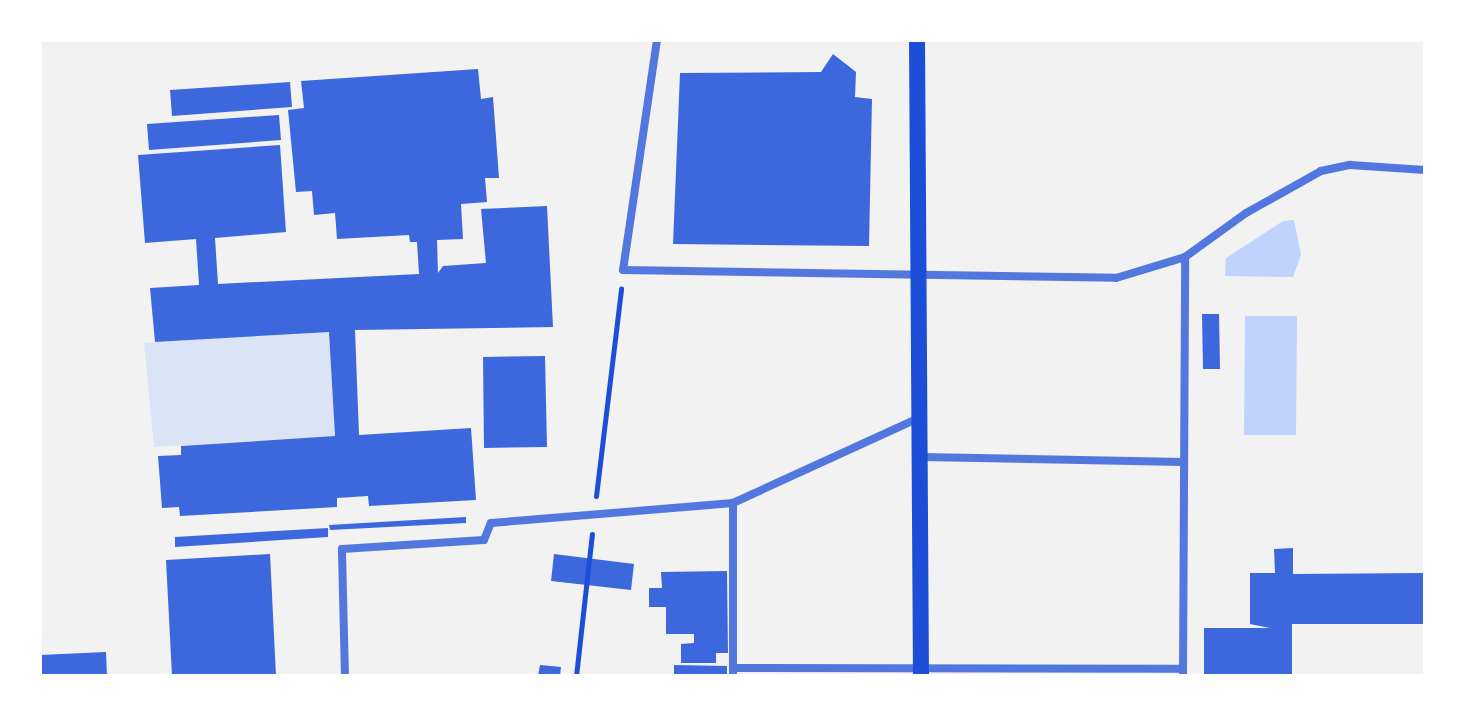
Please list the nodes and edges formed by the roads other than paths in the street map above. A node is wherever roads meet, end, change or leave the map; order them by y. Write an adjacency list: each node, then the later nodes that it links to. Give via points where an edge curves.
1 (657, 40): 5 (street, via 623,270)
2 (917, 40): 5 (main road)
3 (1425, 170): 4 (street, via 1350,165 1321,171 1246,213)
4 (1185, 257): 5 (street, via 1116,278); 8 (street)
5 (919, 274): 6 (main road)
6 (922, 417): 7 (main road); 9 (street)
7 (922, 457): 8 (street); 10 (main road)
8 (1183, 462): 12 (street)
9 (733, 503): 11 (street); 13 (street, via 491,523 484,540 342,549)
10 (921, 671): 11 (street); 12 (street)
11 (733, 672)
12 (1183, 673)
13 (345, 676)

